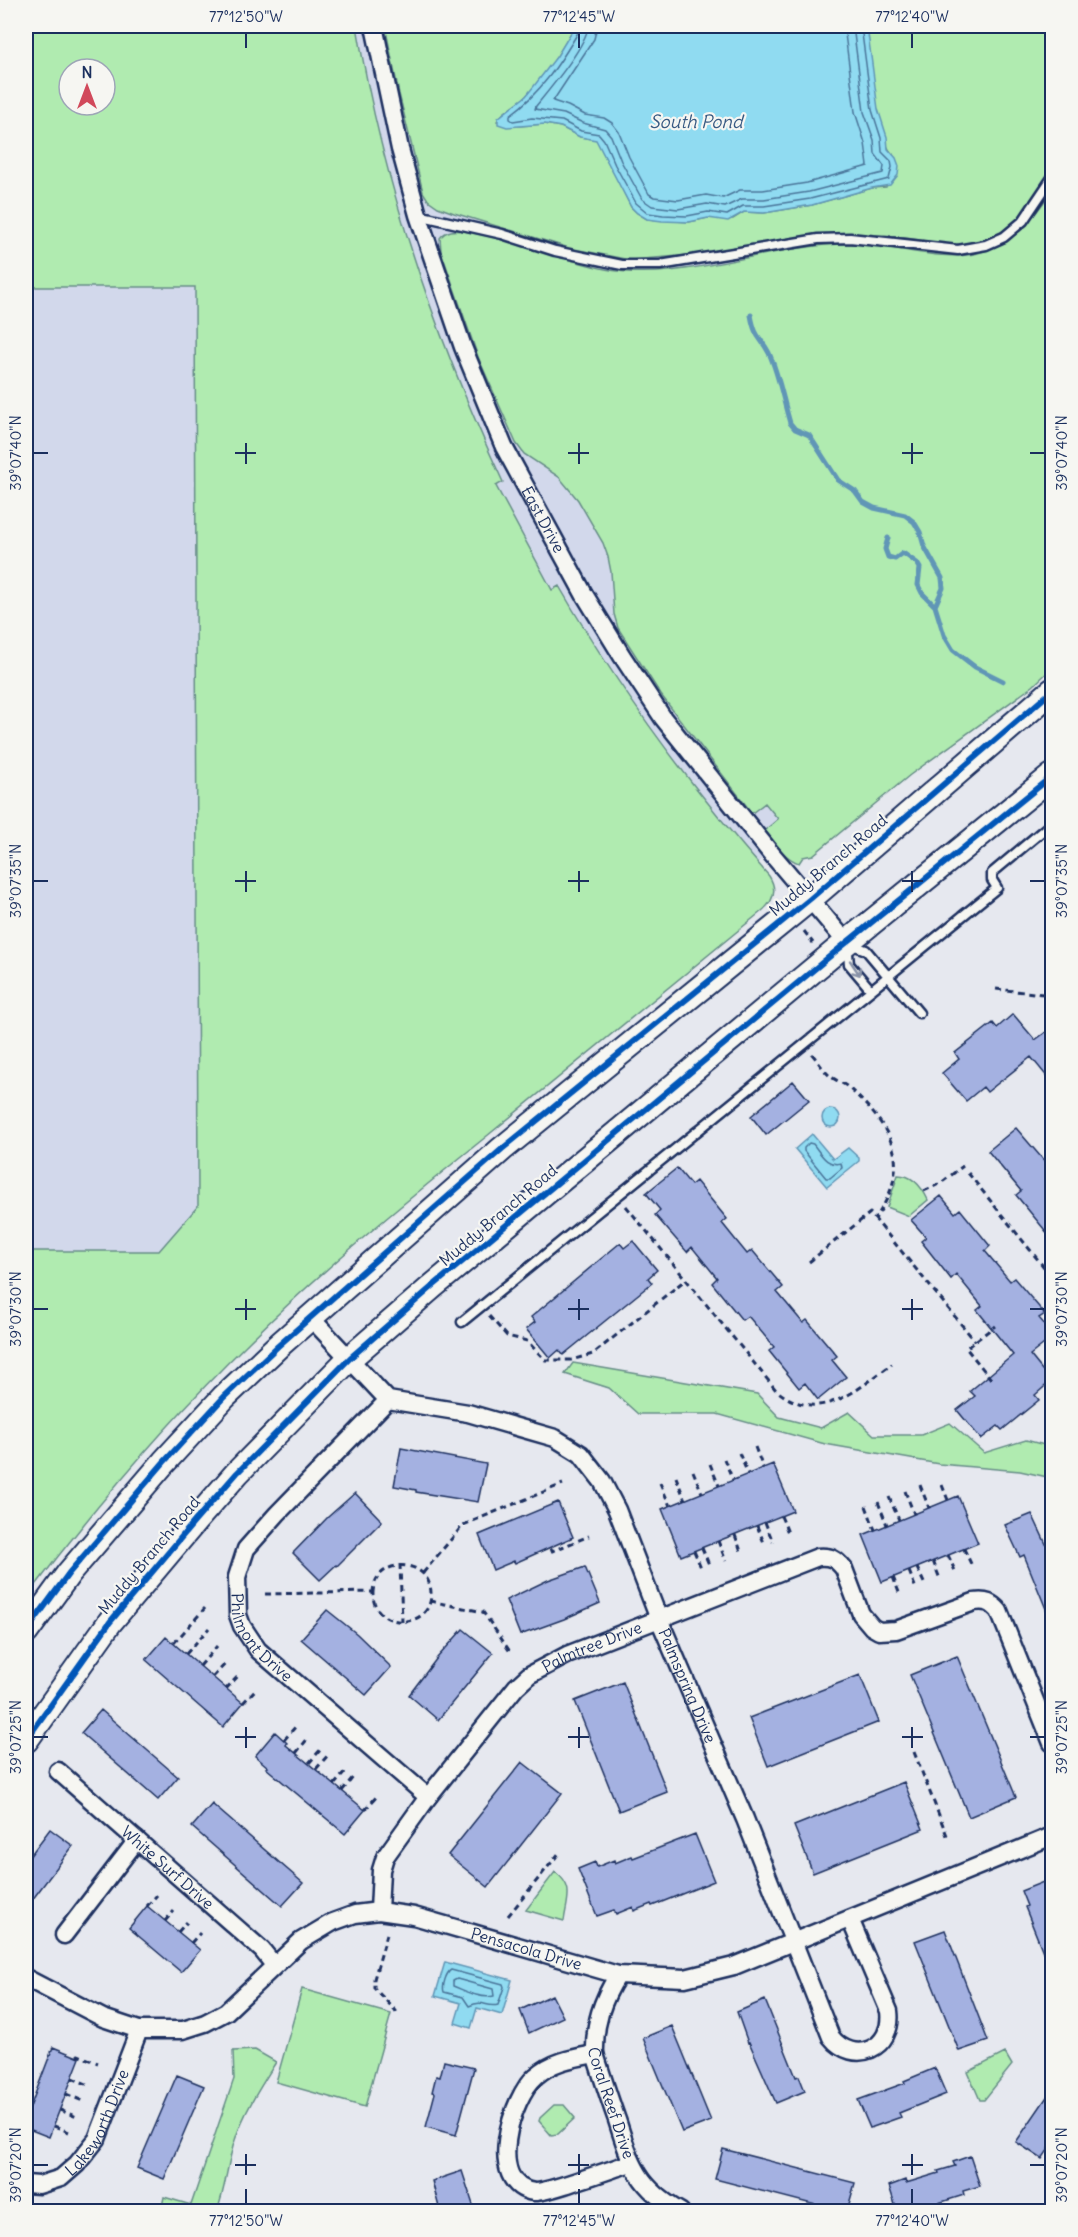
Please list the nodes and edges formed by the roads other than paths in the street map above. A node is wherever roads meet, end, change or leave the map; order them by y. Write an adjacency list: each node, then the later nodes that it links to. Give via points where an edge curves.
1 (374, 26): 3 (street, East Drive)
2 (1053, 178): 3 (lane, via 1023,221 1004,237 958,250 850,238 818,239 660,265 622,265)
3 (418, 215): 7 (street, East Drive, via 454,324 504,447 584,594 663,718)
4 (1053, 691): 7 (main road, Muddy Branch Road)
5 (1053, 776): 8 (main road, Muddy Branch Road)
6 (1053, 823): 9 (lane, via 995,870 992,880 997,888)
7 (810, 899): 8 (street, East Drive); 12 (main road, Muddy Branch Road, via 502,1149)
8 (847, 943): 9 (lane, via 866,950); 10 (lane, one-way to 10, via 849,964); 14 (main road, Muddy Branch Road)
9 (888, 977): 10 (lane); 11 (lane)
10 (871, 990): 13 (lane)
11 (919, 1013)
12 (310, 1317): 14 (street); 17 (main road, Muddy Branch Road, via 224,1397 164,1462 69,1573)
13 (462, 1322)
14 (350, 1358): 15 (street); 18 (main road, Muddy Branch Road, via 195,1521 110,1622)
15 (388, 1400): 16 (street, Palmspring Drive, via 468,1413 519,1427 555,1438 581,1454 602,1481 617,1510); 21 (street, Philmont Drive, via 246,1550 237,1577 238,1615 258,1650)
16 (659, 1619): 19 (street, Palmtree Drive, via 818,1557 834,1558 844,1569 861,1614 879,1631 896,1630 987,1601 999,1611); 21 (street, Palmtree Drive, via 567,1655 529,1675); 27 (street, Palmspring Drive)
17 (26, 1632)
18 (26, 1740)
19 (1053, 1743)
20 (58, 1771): 23 (street, White Surf Drive)
21 (428, 1797): 24 (street, Palmtree Drive, via 385,1857)
22 (1053, 1836): 25 (street, Pensacola Drive)
23 (137, 1840): 26 (street); 28 (street, White Surf Drive)
24 (379, 1911): 28 (street, Pensacola Drive, via 333,1922 303,1939); 29 (street, Pensacola Drive, via 425,1919)
25 (850, 1919): 27 (street, Pensacola Drive); 27 (street, Palmspring Drive, via 889,2011 889,2031 878,2046 855,2051 837,2044 831,2037)
26 (64, 1935)
27 (794, 1941): 29 (street, Pensacola Drive, via 734,1966 685,1978)
28 (274, 1965): 31 (street, Pensacola Drive, via 226,2012 205,2023 183,2030)
29 (618, 1975): 32 (street, Coral Reef Drive, via 600,2010)
30 (26, 1978): 31 (street, Pensacola Drive, via 103,2018)
31 (139, 2030): 34 (street, Lakeworth Drive, via 97,2139 61,2178 39,2185)
32 (595, 2054): 33 (street, Coral Reef Drive); 33 (street, via 551,2065 525,2088 507,2139 509,2168 518,2185 540,2192)
33 (631, 2163): 35 (street, Coral Reef Drive, via 651,2192)
34 (26, 2184)
35 (681, 2211)

